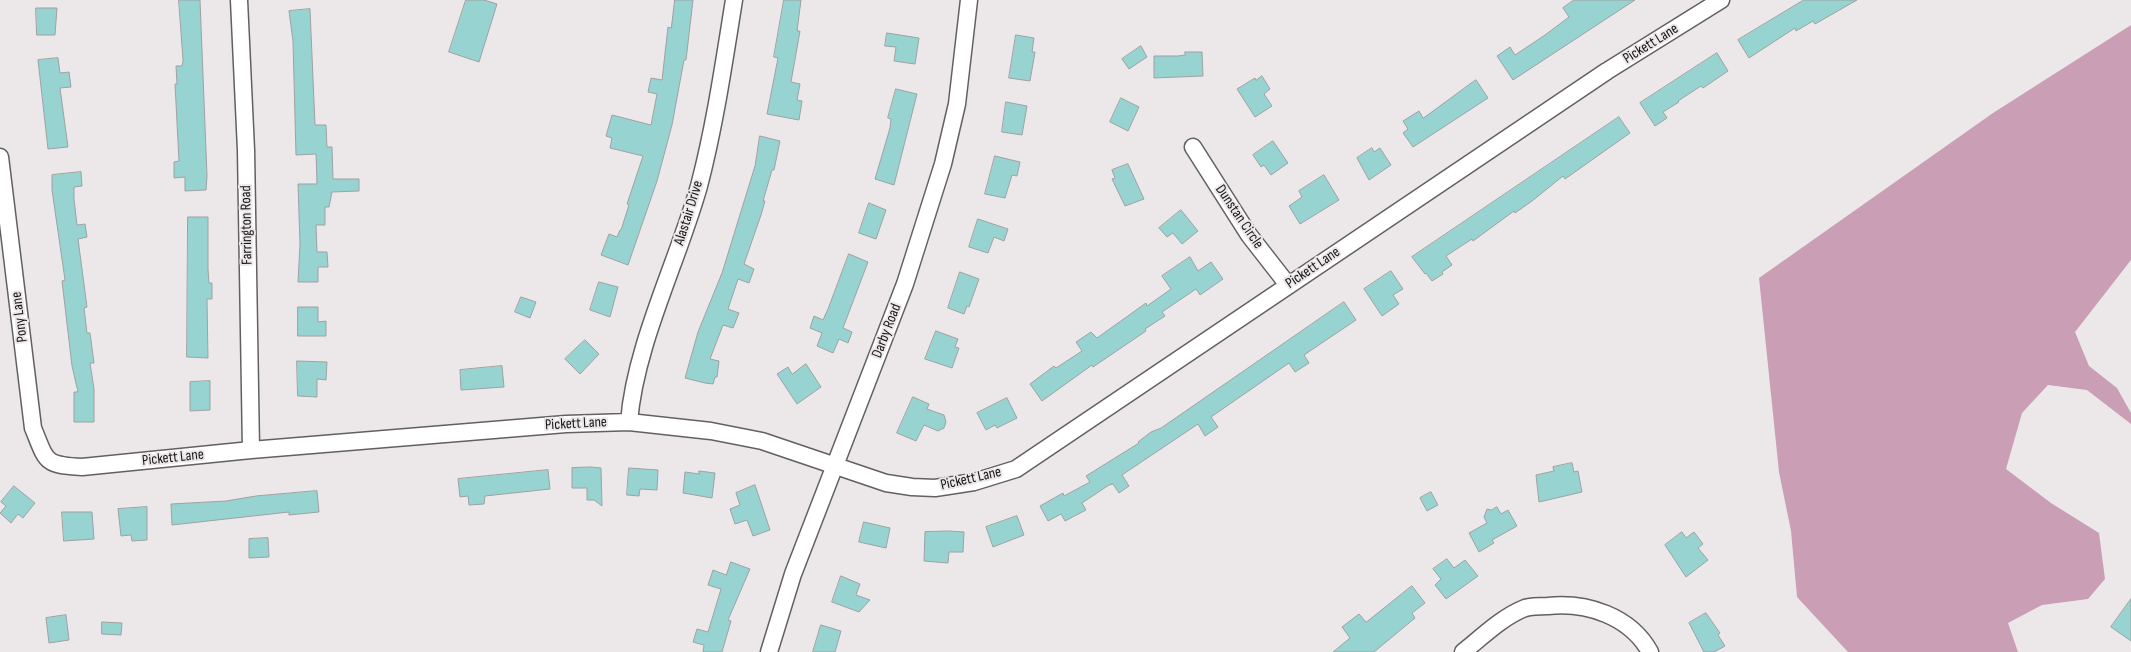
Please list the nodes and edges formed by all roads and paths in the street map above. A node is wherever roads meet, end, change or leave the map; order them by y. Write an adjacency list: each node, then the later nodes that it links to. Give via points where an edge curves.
1 (239, 0): 9 (street, Farrington Road, via 246,150)
2 (734, 0): 8 (street, Alastair Drive, via 715,116 698,187 642,358)
3 (969, 0): 11 (street, Darby Road, via 957,104 943,164 905,284)
4 (1721, 0): 7 (street, Pickett Lane, via 1607,71)
5 (1192, 147): 7 (street, Dunstan Circle, via 1249,235)
6 (0, 157): 10 (street, Pony Lane, via 34,428 44,455 49,462)
7 (1288, 285): 11 (street, Pickett Lane, via 1016,469 974,482 936,488 886,483)
8 (628, 422): 9 (street, Pickett Lane, via 566,424); 11 (street, Pickett Lane, via 711,431 762,441)
9 (251, 450): 10 (street, Pickett Lane, via 82,467)
10 (60, 466)
11 (836, 467): 12 (street, Darby Road, via 793,574)
12 (770, 652)
13 (1463, 652): 14 (street, via 1514,614 1528,608 1558,605 1579,606 1611,615 1629,626)
14 (1650, 652)

